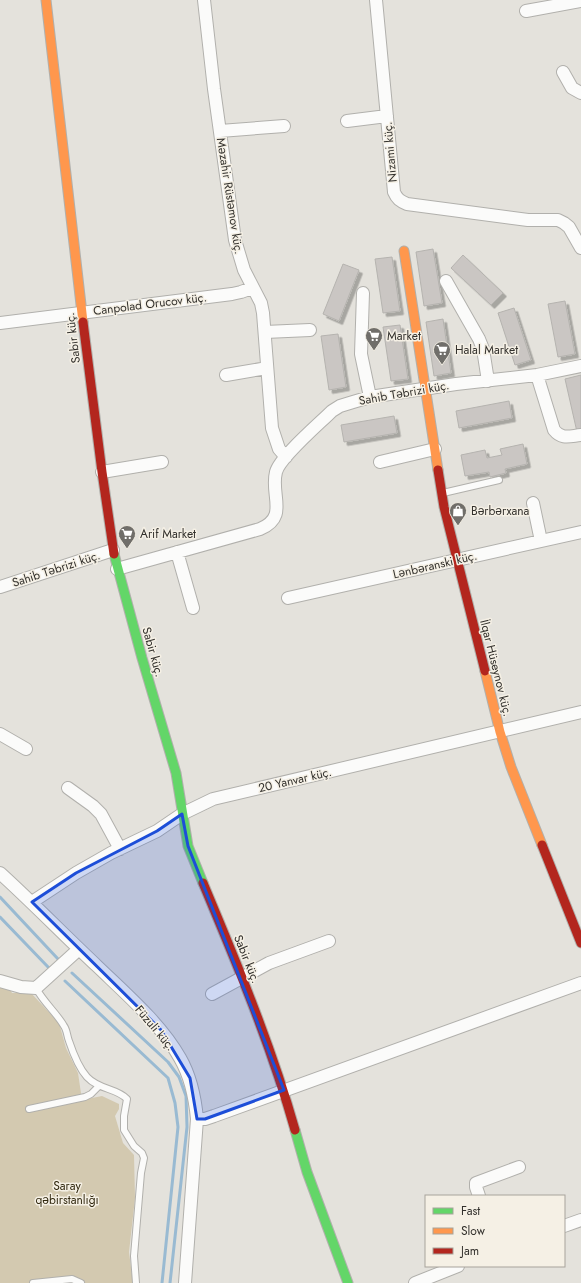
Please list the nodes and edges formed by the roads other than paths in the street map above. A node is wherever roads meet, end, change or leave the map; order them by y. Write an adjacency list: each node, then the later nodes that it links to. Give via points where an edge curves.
1 (46, 0): 17 (street, Sabir küç.)
2 (204, 0): 11 (street, Məzahir Rüstəmov küç.)
3 (376, 0): 8 (street, Nizami küç.)
4 (581, 2): 5 (street)
5 (526, 11)
6 (563, 72): 7 (street, via 572,88)
7 (581, 93)
8 (387, 116): 9 (street); 12 (street, Nizami küç., via 394,192 400,201 521,219 558,220 569,227)
9 (347, 121)
10 (284, 126): 11 (street)
11 (220, 131): 15 (street, Məzahir Rüstəmov küç., via 236,240 242,265)
12 (581, 248)
13 (404, 251): 26 (street, İlqar Hüseynov küç.)
14 (446, 281): 25 (street, via 479,339)
15 (252, 288): 17 (street, Canpolad Orucov küç., via 232,294); 20 (street, Məzahir Rüstəmov küç., via 261,303)
16 (363, 293): 27 (street, via 360,354)
17 (82, 312): 18 (street, Canpolad Orucov küç.); 33 (street, Sabir küç.)
18 (0, 323)
19 (310, 330): 20 (street)
20 (264, 332): 22 (street, Məzahir Rüstəmov küç.)
21 (581, 366): 24 (street, Sahib Təbrizi küç.)
22 (267, 368): 23 (street); 30 (street, Məzahir Rüstəmov küç., via 272,428 279,449)
23 (226, 375)
24 (537, 376): 25 (street, Sahib Təbrizi küç.); 28 (street, via 554,430 564,437)
25 (488, 381): 26 (street, Sahib Təbrizi küç.)
26 (426, 388): 27 (street, Sahib Təbrizi küç.); 29 (street, İlqar Hüseynov küç.)
27 (370, 397): 30 (street, Sahib Təbrizi küç., via 340,406)
28 (581, 435)
29 (435, 448): 32 (street); 35 (street, İlqar Hüseynov küç.)
30 (286, 457): 40 (street, Sahib Təbrizi küç., via 276,472 276,516 268,526)
31 (162, 462): 33 (street)
32 (380, 462)
33 (102, 472): 39 (street, Sabir küç.)
34 (499, 480): 35 (lane)
35 (441, 493): 41 (street, İlqar Hüseynov küç.)
36 (533, 503): 38 (street)
37 (581, 532): 38 (street, Lənbəranski küç.)
38 (541, 541): 41 (street, Lənbəranski küç.)
39 (113, 550): 42 (street, Sabir küç.); 43 (street, Sahib Təbrizi küç.)
40 (177, 552): 42 (street, Sahib Təbrizi küç.); 45 (street)
41 (457, 560): 44 (street, Lənbəranski küç.); 47 (street, İlqar Hüseynov küç.)
42 (117, 568): 51 (street, Sabir küç., via 176,773)
43 (0, 587)
44 (288, 598)
45 (193, 608)
46 (581, 712): 47 (street, 20 Yanvar küç.)
47 (500, 732): 51 (street, 20 Yanvar küç., via 213,799); 56 (street, İlqar Hüseynov küç., via 511,767)
48 (0, 734): 49 (street)
49 (26, 749)
50 (68, 788): 52 (street, via 101,814)
51 (182, 814): 52 (street, 20 Yanvar küç., via 157,831); 58 (street, Sabir küç., via 188,846)
52 (120, 849): 54 (street, 20 Yanvar küç., via 76,873)
53 (0, 873): 54 (street, Füzuli küç.)
54 (32, 902): 57 (street, Füzuli küç.)
55 (329, 941): 58 (street, via 269,963)
56 (581, 943)
57 (79, 949): 61 (street); 66 (street, Füzuli küç., via 161,1030 190,1078)
58 (242, 978): 62 (street); 64 (street, Sabir küç.)
59 (0, 981): 61 (street)
60 (581, 983): 64 (street)
61 (36, 988): 63 (lane, via 59,1017 75,1059 86,1076)
62 (212, 994)
63 (99, 1086): 65 (lane, via 84,1097); 74 (lane, via 127,1099 124,1130 144,1158 134,1256)
64 (284, 1090): 66 (street, via 205,1119); 76 (street, Sabir küç., via 307,1172)
65 (29, 1109)
66 (197, 1119): 75 (street, Füzuli küç.)
67 (519, 1167): 68 (street, via 476,1183)
68 (479, 1195)
69 (581, 1220): 70 (street)
70 (565, 1226)
71 (455, 1267): 77 (street)
72 (33, 1283): 73 (lane, via 72,1279)
73 (81, 1283)
74 (136, 1283)
75 (185, 1283)
76 (348, 1283)
77 (415, 1283)

